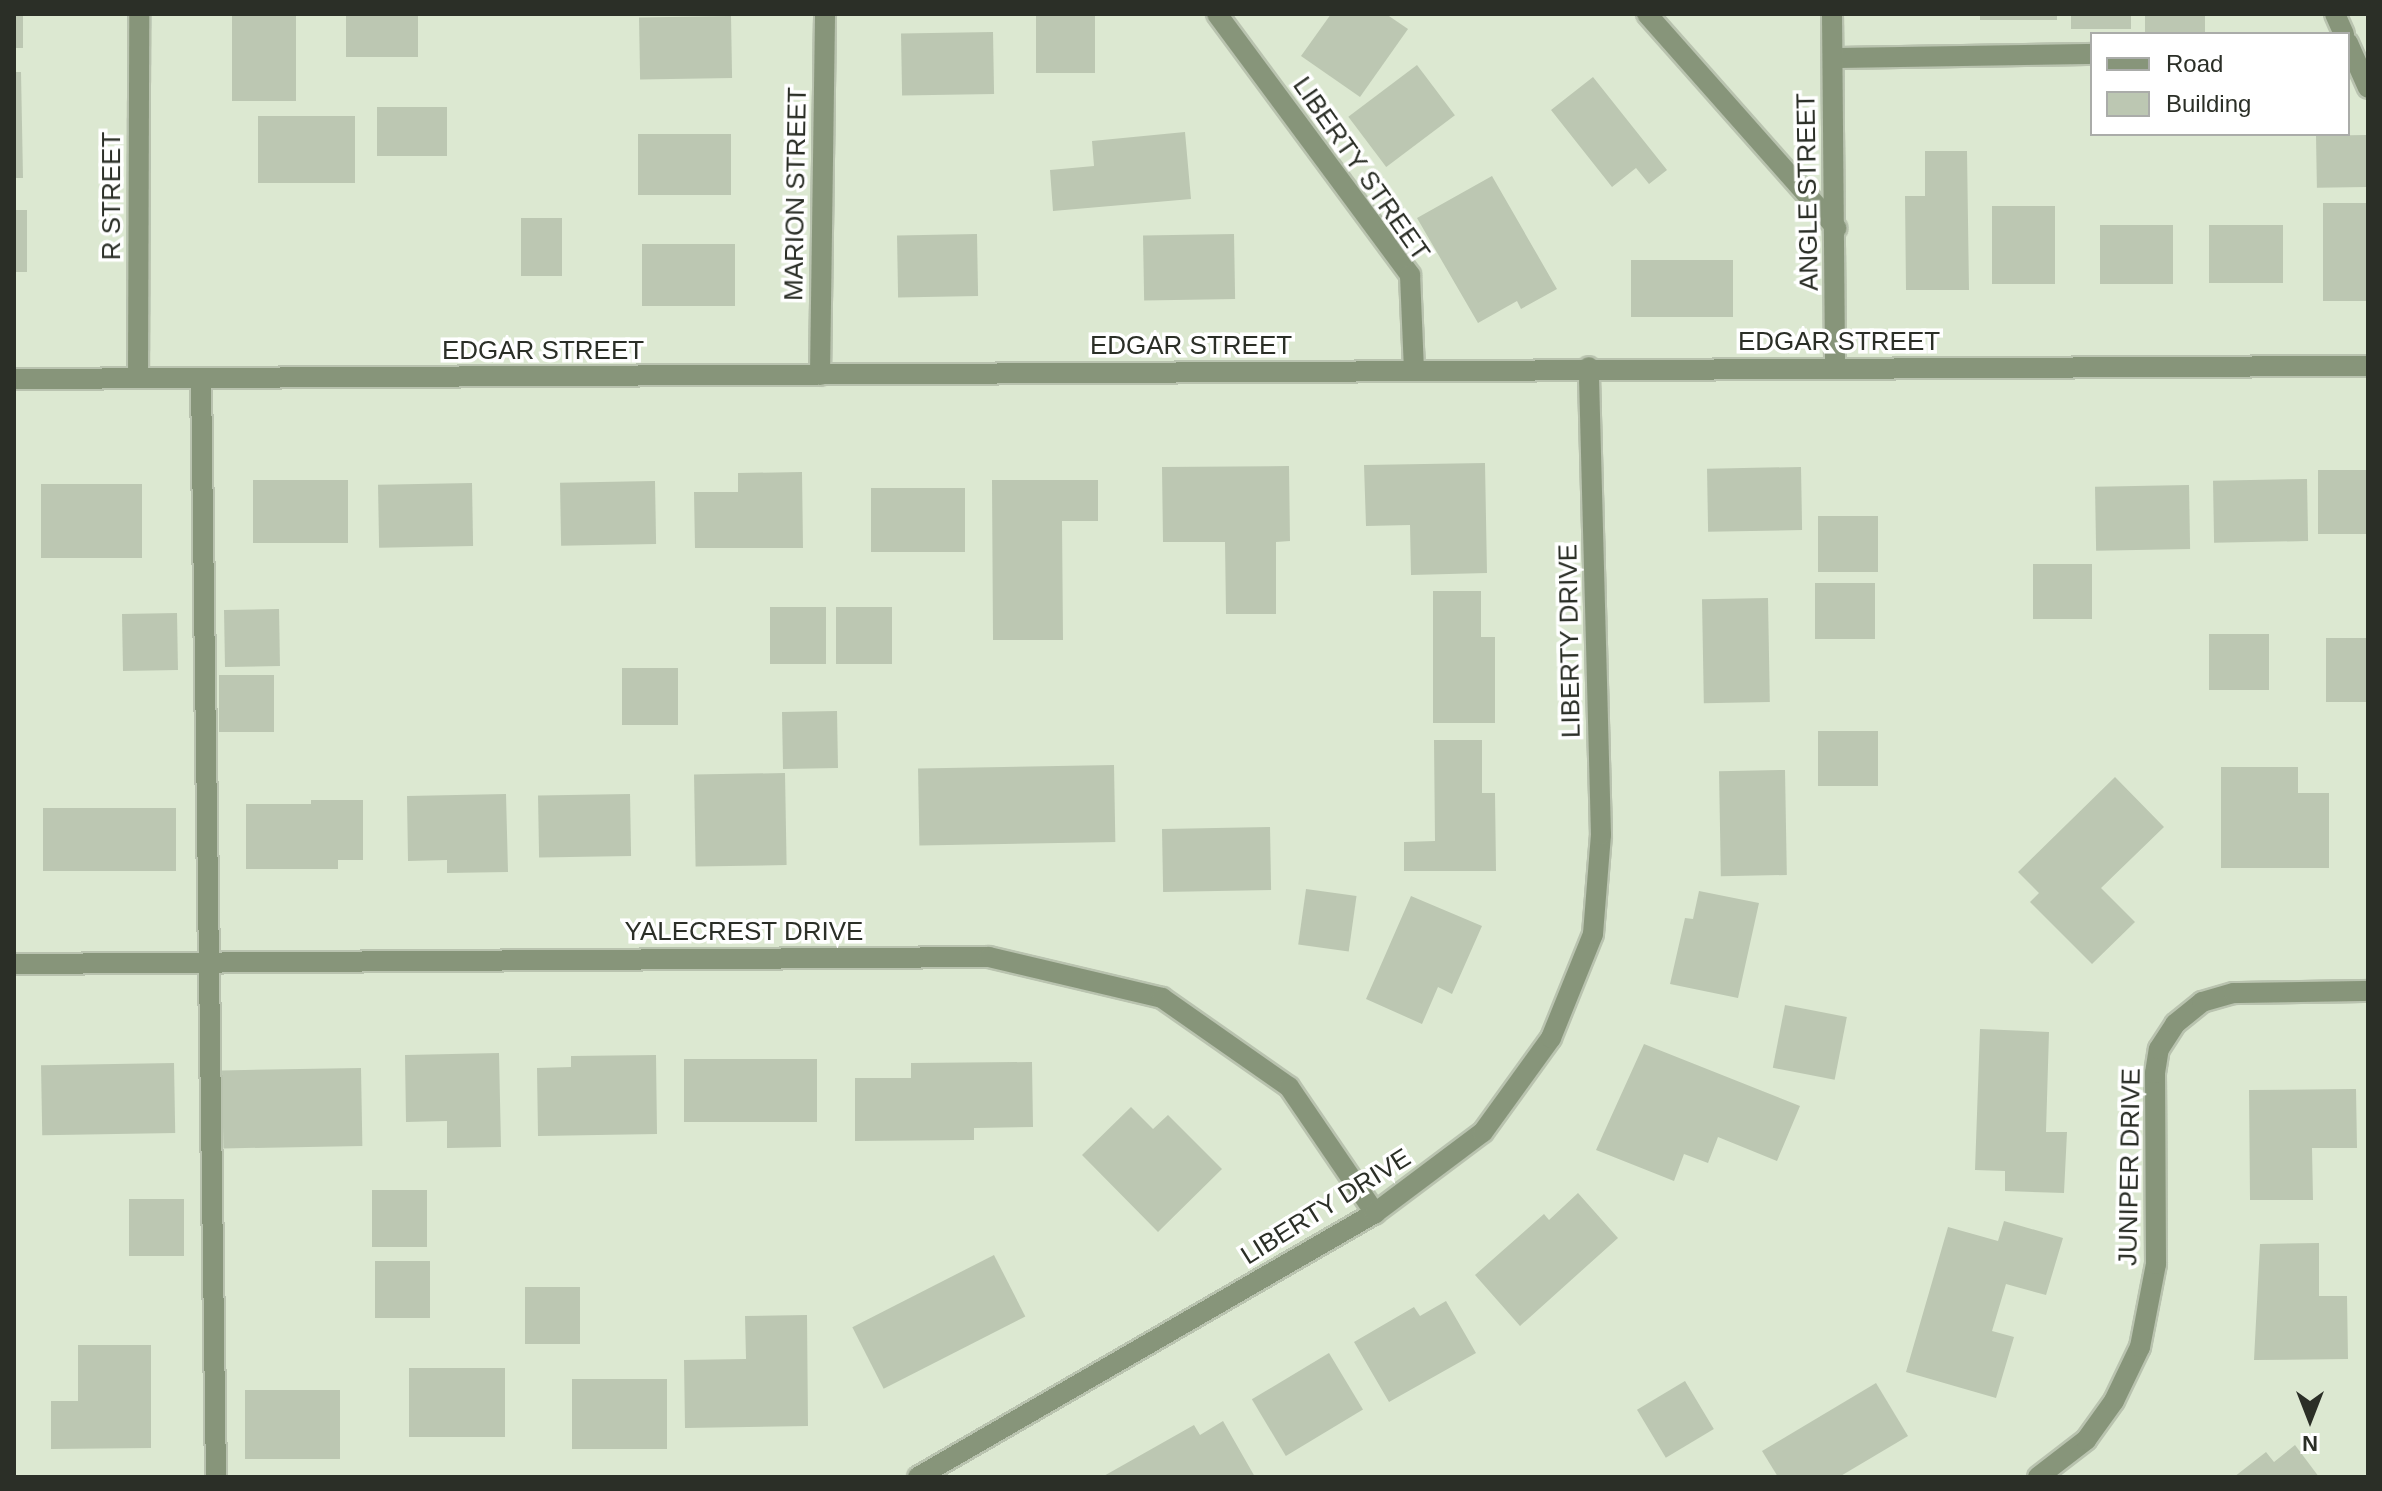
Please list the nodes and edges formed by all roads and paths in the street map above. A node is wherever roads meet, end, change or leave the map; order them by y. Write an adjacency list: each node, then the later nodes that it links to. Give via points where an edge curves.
1 (139, 14): 16 (street, R STREET)
2 (825, 14): 15 (street, MARION STREET)
3 (1217, 14): 14 (street, LIBERTY STREET, via 1410,275)
4 (1647, 14): 10 (street)
5 (1832, 14): 8 (street, ANGLE STREET)
6 (2350, 48): 9 (street)
7 (2090, 54): 8 (street)
8 (1833, 58): 10 (street, ANGLE STREET)
9 (2368, 88)
10 (1836, 228): 13 (street, ANGLE STREET)
11 (2368, 366): 13 (street, EDGAR STREET)
12 (1589, 367): 13 (street, EDGAR STREET); 14 (street, EDGAR STREET); 22 (street, LIBERTY DRIVE, via 1601,835 1593,934 1551,1038 1483,1132)
13 (1835, 369)
14 (1414, 370): 15 (street, EDGAR STREET)
15 (820, 375): 17 (street, EDGAR STREET)
16 (138, 378): 17 (street, EDGAR STREET); 18 (street, EDGAR STREET)
17 (201, 378): 19 (street)
18 (14, 379)
19 (211, 963): 20 (street, YALECREST DRIVE); 22 (street, YALECREST DRIVE, via 989,957 1162,998 1289,1087); 23 (street)
20 (14, 964)
21 (2368, 991): 25 (street, JUNIPER DRIVE, via 2234,993 2202,1002 2175,1024 2159,1049 2155,1073 2156,1264 2140,1347 2114,1401 2086,1440)
22 (1375, 1213): 24 (street, LIBERTY DRIVE)
23 (216, 1477)
24 (918, 1477)
25 (2038, 1477)

